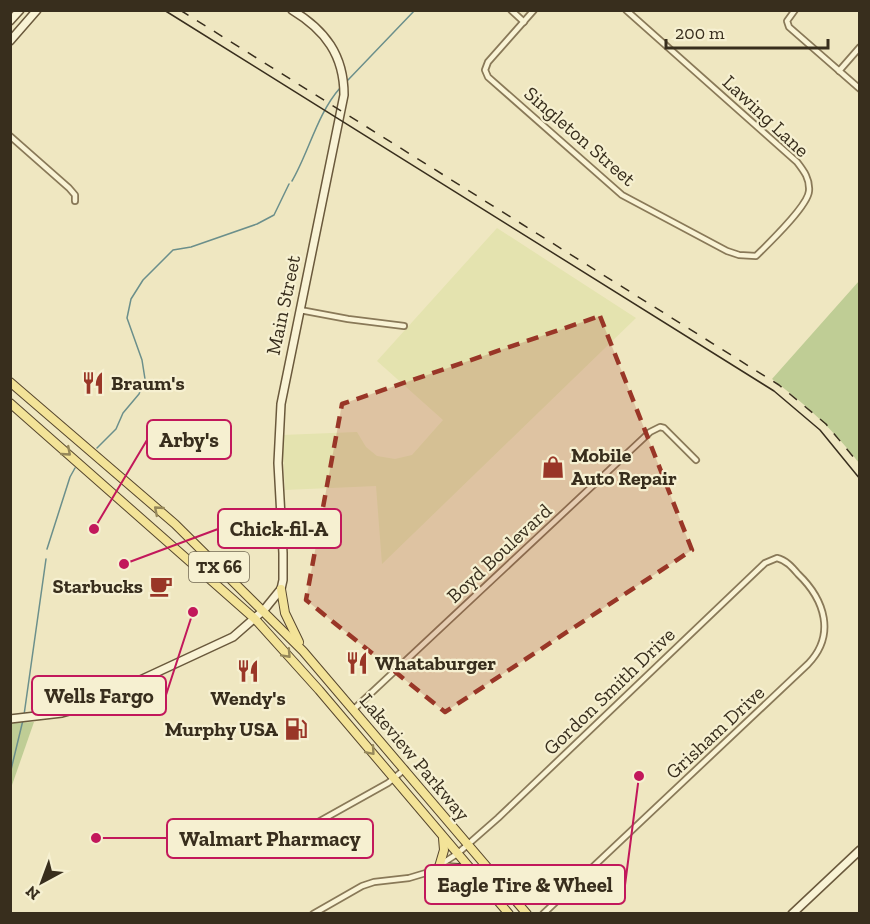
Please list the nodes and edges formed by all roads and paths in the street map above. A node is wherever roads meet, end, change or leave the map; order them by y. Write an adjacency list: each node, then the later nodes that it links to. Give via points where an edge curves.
1 (20, 10): 8 (street)
2 (37, 10): 10 (street)
3 (292, 10): 17 (street, Main Street, via 330,43 340,63 344,87)
4 (511, 10): 9 (street)
5 (534, 10): 9 (street)
6 (626, 10): 16 (street, Lawing Lane, via 797,162 808,179 809,193)
7 (795, 10): 12 (street, via 787,21 789,27)
8 (10, 21)
9 (524, 22): 16 (street, Singleton Street, via 488,62 488,77 622,195 728,251 756,256)
10 (10, 41)
11 (860, 48): 12 (street)
12 (839, 71): 13 (street)
13 (860, 89)
14 (10, 136): 15 (street, via 69,188)
15 (75, 201)
16 (803, 205)
17 (300, 310): 18 (street); 27 (street, Main Street, via 278,432)
18 (404, 326)
19 (10, 382): 21 (main road, Lakeview Parkway / TX 66)
20 (10, 403): 22 (main road, Lakeview Parkway / TX 66)
21 (40, 407): 22 (main road); 24 (main road, Lakeview Parkway / TX 66)
22 (29, 419): 25 (main road, Lakeview Parkway / TX 66, one-way to 25)
23 (696, 460): 31 (street, Boyd Boulevard, via 668,431 660,427 650,432)
24 (141, 495): 25 (main road); 28 (main road, Lakeview Parkway / TX 66, one-way to 24)
25 (130, 507): 29 (main road, Lakeview Parkway / TX 66)
26 (772, 559): 38 (street, Gordon Smith Drive); 47 (street, Grisham Drive, via 784,560 817,597 823,612 821,649)
27 (281, 589): 28 (street); 30 (main road, via 285,613)
28 (264, 610): 29 (street); 30 (main road, Lakeview Parkway / TX 66)
29 (255, 619): 32 (main road, Lakeview Parkway / TX 66, one-way to 32); 33 (street, via 233,637 80,708)
30 (303, 651): 31 (main road, Lakeview Parkway / TX 66)
31 (353, 710): 32 (main road); 34 (main road); 35 (main road, Lakeview Parkway / TX 66)
32 (341, 716): 34 (main road, Lakeview Parkway / TX 66)
33 (10, 719)
34 (347, 723): 36 (main road, Lakeview Parkway / TX 66, one-way to 36)
35 (405, 770): 36 (street); 38 (main road, Lakeview Parkway / TX 66)
36 (395, 778): 37 (main road, Lakeview Parkway / TX 66); 39 (street, via 286,840)
37 (443, 837): 41 (main road, Lakeview Parkway / TX 66); 42 (main road)
38 (468, 845): 41 (street, Gordon Smith Drive); 46 (main road, Lakeview Parkway / TX 66)
39 (244, 848)
40 (860, 850): 48 (street)
41 (457, 854): 42 (street, Gordon Smith Drive); 43 (main road, Lakeview Parkway / TX 66)
42 (439, 867): 43 (main road); 44 (street, Gordon Smith Drive, via 409,878 374,882)
43 (473, 872): 45 (main road, Lakeview Parkway / TX 66)
44 (312, 914)
45 (509, 914)
46 (527, 914)
47 (543, 914)
48 (792, 914)

